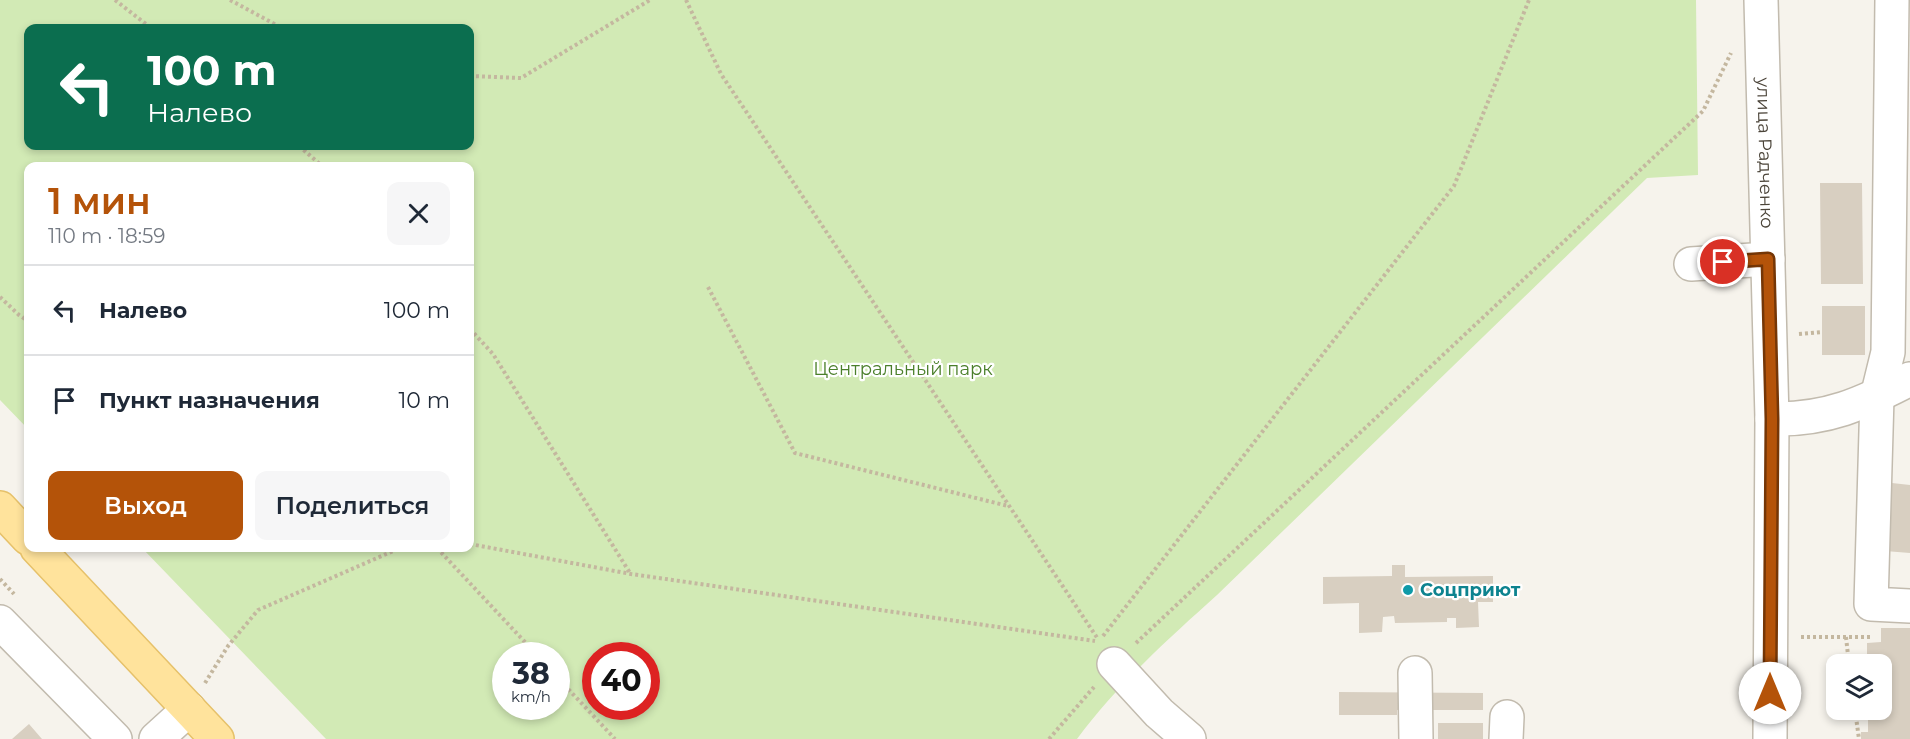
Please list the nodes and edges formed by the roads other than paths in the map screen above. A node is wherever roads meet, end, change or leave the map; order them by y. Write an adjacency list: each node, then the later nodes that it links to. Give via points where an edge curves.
1 (1761, 0): 3 (street, улица Радченко)
2 (1892, 0): 6 (street, via 1888,352)
3 (1768, 259): 4 (street); 7 (street, улица Радченко)
4 (1691, 264)
5 (1910, 379): 6 (street)
6 (1877, 397): 7 (street, via 1822,416); 11 (street, via 1871,604)
7 (1772, 419): 21 (street, улица Радченко)
8 (0, 507): 9 (main road)
9 (24, 534)
10 (42, 552): 15 (main road)
11 (1910, 606)
12 (0, 622): 16 (street)
13 (1106, 653): 19 (street)
14 (1415, 673): 20 (street)
15 (189, 710): 17 (street); 18 (main road)
16 (115, 739)
17 (156, 739)
18 (217, 739)
19 (1189, 739)
20 (1416, 739)
21 (1770, 739)

